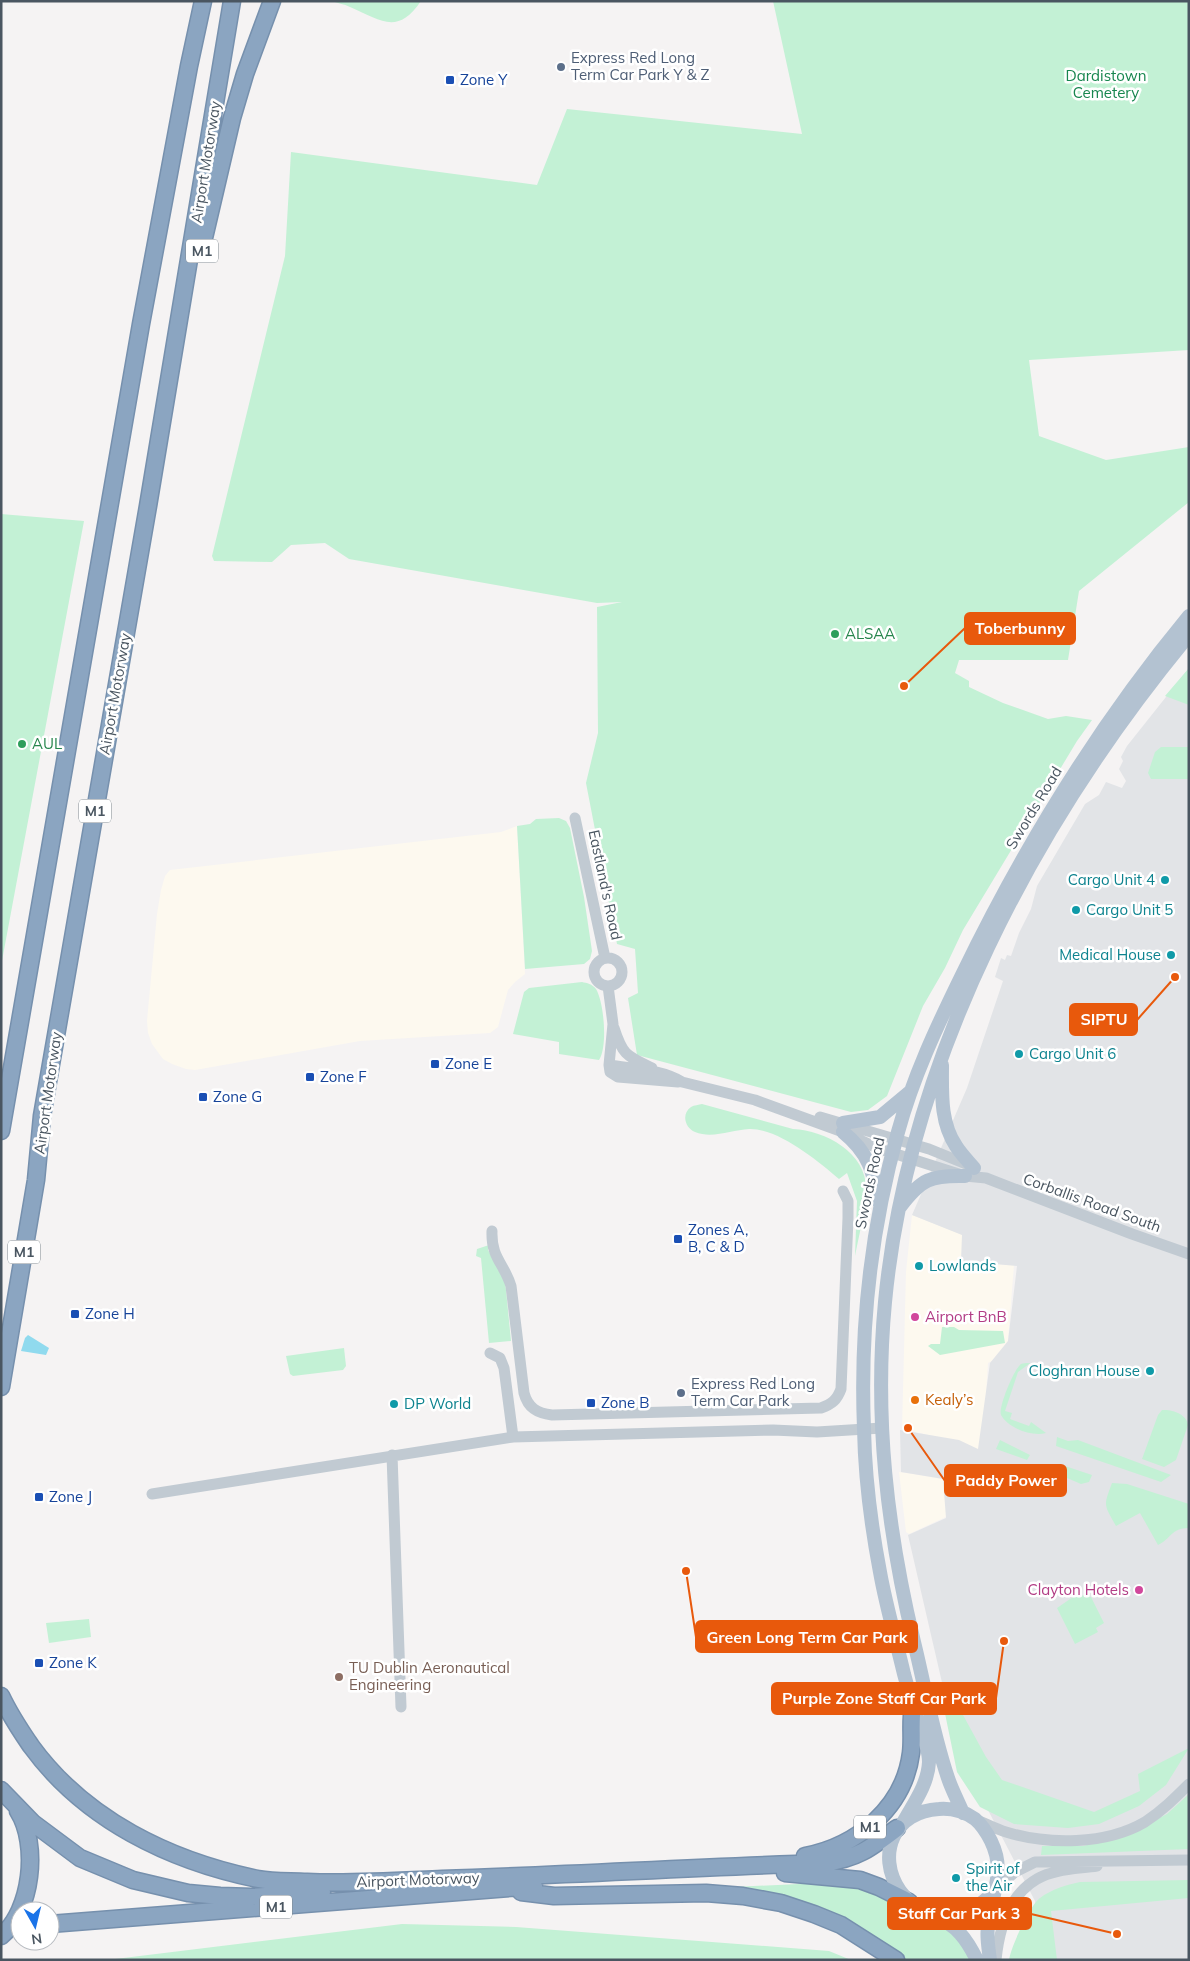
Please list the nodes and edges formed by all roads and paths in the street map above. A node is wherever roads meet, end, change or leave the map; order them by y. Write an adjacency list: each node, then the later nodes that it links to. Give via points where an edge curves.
1 (196, 1): 5 (highway)
2 (203, 1): 5 (highway, M1)
3 (232, 1): 6 (highway, Airport Motorway / M1)
4 (272, 1): 6 (highway, M1, via 245,74 216,181)
5 (189, 66): 20 (highway, M1)
6 (148, 506): 18 (highway, Airport Motorway / M1)
7 (1189, 616): 17 (main road, Swords Road, via 1112,716 1018,866 943,1014)
8 (1189, 635): 13 (main road, Swords Road, via 1124,718 1059,818 986,953)
9 (576, 818): 10 (street, Eastland's Road)
10 (605, 958): 11 (street, via 597,962 594,975 599,983); 11 (street, via 614,959 622,970 620,979)
11 (608, 986): 12 (street)
12 (613, 1024): 14 (street); 15 (street, via 624,1052)
13 (941, 1057): 22 (main road, Swords Road); 23 (main road, via 942,1109 947,1130)
14 (609, 1065): 15 (street); 16 (street, via 610,1072 618,1077)
15 (662, 1073): 16 (street)
16 (682, 1082): 19 (street, via 755,1100)
17 (910, 1091): 19 (main road, via 880,1117); 21 (main road, Swords Road)
18 (42, 1116): 29 (highway, M1); 31 (highway, Airport Motorway / M1, via 36,1180)
19 (843, 1128): 21 (street, via 866,1144); 25 (main road, via 868,1160)
20 (1, 1130)
21 (894, 1146): 22 (street, Corballis Road South); 25 (main road, Swords Road)
22 (911, 1151): 23 (street, Corballis Road South); 26 (main road, Swords Road)
23 (969, 1172): 26 (main road, via 932,1177 921,1183 912,1190); 28 (street, Corballis Road South)
24 (843, 1190): 27 (street, via 848,1201 848,1218 841,1389 837,1399 821,1408 542,1414 527,1403 524,1393 511,1286 493,1252)
25 (880, 1208): 33 (main road, Swords Road, via 866,1328)
26 (898, 1211): 32 (main road, Swords Road, via 884,1312)
27 (492, 1231)
28 (1189, 1254)
29 (1, 1336)
30 (490, 1353): 34 (street, via 500,1358 504,1368)
31 (1, 1387)
32 (882, 1428): 33 (street); 42 (main road, Swords Road, via 889,1521 899,1579 948,1780)
33 (864, 1429): 34 (street); 39 (main road, Swords Road, via 870,1516 880,1574)
34 (513, 1437): 35 (street)
35 (392, 1456): 36 (street); 38 (street)
36 (152, 1494)
37 (1, 1696): 48 (highway, Airport Motorway / M1, via 40,1758 82,1800 137,1837 193,1862 261,1880 291,1882)
38 (401, 1707)
39 (913, 1707): 44 (main road, Swords Road, via 929,1763 922,1788); 47 (highway, M1, via 911,1753 902,1786 880,1817 853,1839 824,1852)
40 (1189, 1784): 43 (street, via 1144,1823 1093,1838 1036,1838 1006,1832)
41 (5, 1794): 48 (highway, M1, via 33,1823 80,1858 133,1880 188,1893 252,1897); 51 (highway, via 22,1817 27,1838 30,1859)
42 (963, 1813): 43 (main road); 44 (main road, via 929,1810 917,1813)
43 (976, 1820): 50 (main road, via 987,1833 998,1862)
44 (900, 1825): 47 (highway, Airport Motorway / M1, via 874,1846 841,1861); 52 (main road, via 892,1842 890,1870)
45 (1189, 1860): 46 (street)
46 (1120, 1862): 50 (street, via 1035,1862 1015,1872); 58 (street, via 1050,1874 1029,1885 1010,1907)
47 (746, 1866): 48 (highway, Airport Motorway / M1)
48 (524, 1877)
49 (502, 1890): 52 (highway, Airport Motorway / M1, via 556,1884 780,1873 860,1880); 54 (highway, Airport Motorway / M1); 55 (highway, M1, via 554,1896 697,1893 743,1896 781,1903 841,1925)
50 (995, 1890): 53 (main road, via 973,1909 960,1914); 57 (main road, via 988,1933)
51 (23, 1901)
52 (909, 1902): 53 (main road)
53 (929, 1913): 56 (main road, via 958,1930)
54 (60, 1923)
55 (896, 1960)
56 (977, 1960)
57 (990, 1960)
58 (996, 1960)

